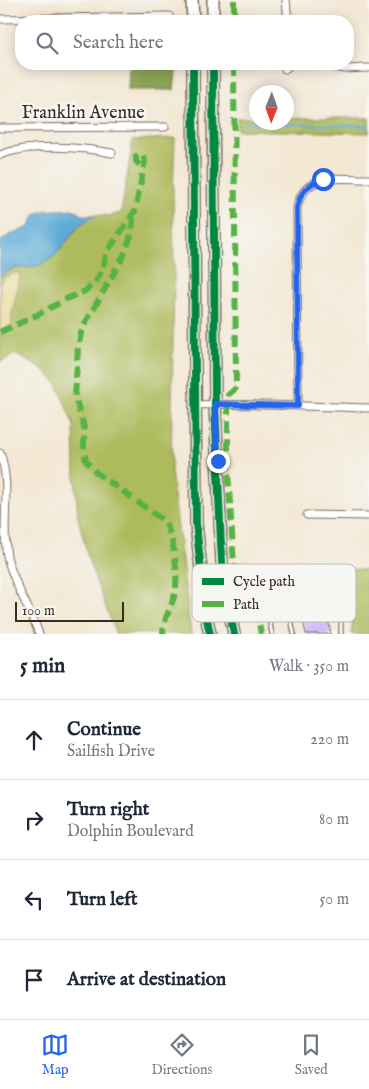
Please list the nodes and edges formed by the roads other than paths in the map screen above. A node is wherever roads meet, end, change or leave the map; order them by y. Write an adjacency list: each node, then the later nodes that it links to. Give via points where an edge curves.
1 (192, 0): 4 (main road)
2 (213, 0): 5 (main road)
3 (286, 0): 6 (street)
4 (192, 15)
5 (213, 15)
6 (287, 15)
7 (0, 19): 8 (street)
8 (15, 19)
9 (369, 68): 10 (street)
10 (354, 69)
11 (193, 70): 18 (main road)
12 (213, 70): 19 (main road)
13 (166, 127): 14 (street, Franklin Avenue)
14 (0, 128)
15 (112, 153): 16 (street, via 82,148 14,151)
16 (0, 155)
17 (369, 179): 22 (street, via 323,179 309,185 298,200)
18 (194, 184): 19 (main road); 21 (main road)
19 (214, 184): 20 (main road)
20 (215, 404): 21 (street); 22 (street); 28 (main road)
21 (195, 405): 27 (main road, via 196,524)
22 (298, 406): 23 (street)
23 (369, 408)
24 (0, 453): 29 (street, via 5,475 7,556 16,585)
25 (307, 515): 26 (street)
26 (369, 516)
27 (200, 564)
28 (222, 564)
29 (39, 634)

